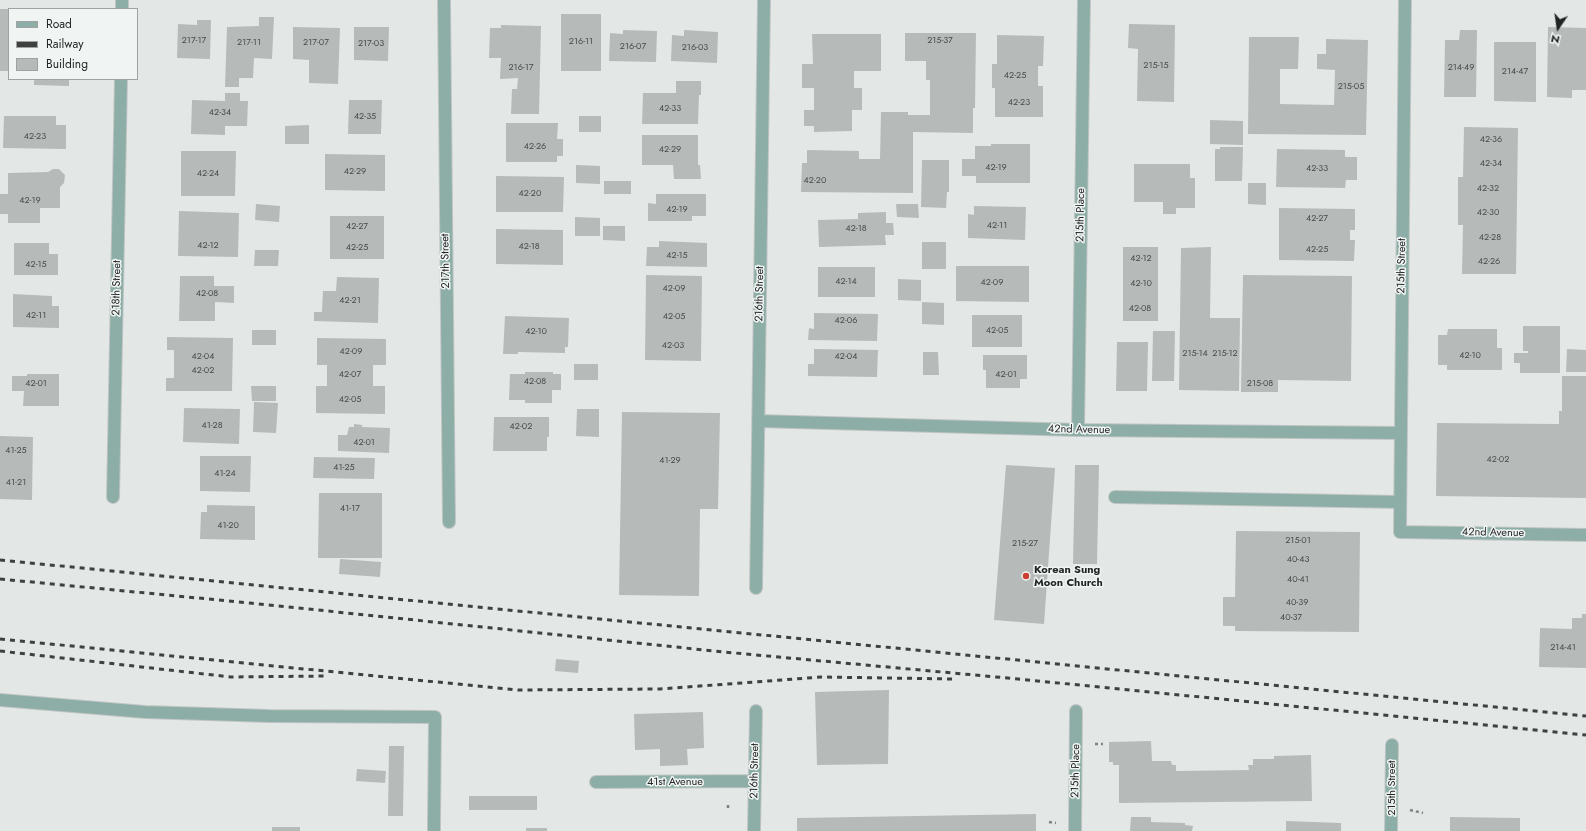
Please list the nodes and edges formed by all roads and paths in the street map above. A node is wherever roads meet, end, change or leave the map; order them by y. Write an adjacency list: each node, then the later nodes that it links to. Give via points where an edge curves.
1 (444, 0): 12 (street, 217th Street)
2 (764, 0): 6 (street, 216th Street)
3 (1084, 0): 7 (street, 215th Place)
4 (1405, 0): 8 (street, 215th Street)
5 (121, 80): 9 (street, 218th Street)
6 (758, 421): 7 (street, 42nd Avenue); 15 (street, 216th Street)
7 (1078, 430): 8 (street, 42nd Avenue)
8 (1401, 433): 11 (street, 215th Street)
9 (113, 497)
10 (1115, 497): 11 (street)
11 (1400, 502): 13 (street, 215th Street)
12 (449, 522)
13 (1400, 532): 14 (street, 42nd Avenue)
14 (1586, 535)
15 (756, 588)
16 (0, 700): 22 (street, via 160,712 269,716 435,717)
17 (756, 711): 20 (street, 216th Street)
18 (1076, 711): 24 (street, 215th Place)
19 (1392, 745): 25 (street, 215th Street)
20 (755, 781): 21 (street, 41st Avenue); 23 (street, 216th Street)
21 (596, 782)
22 (434, 827)
23 (754, 831)
24 (1075, 831)
25 (1392, 831)

